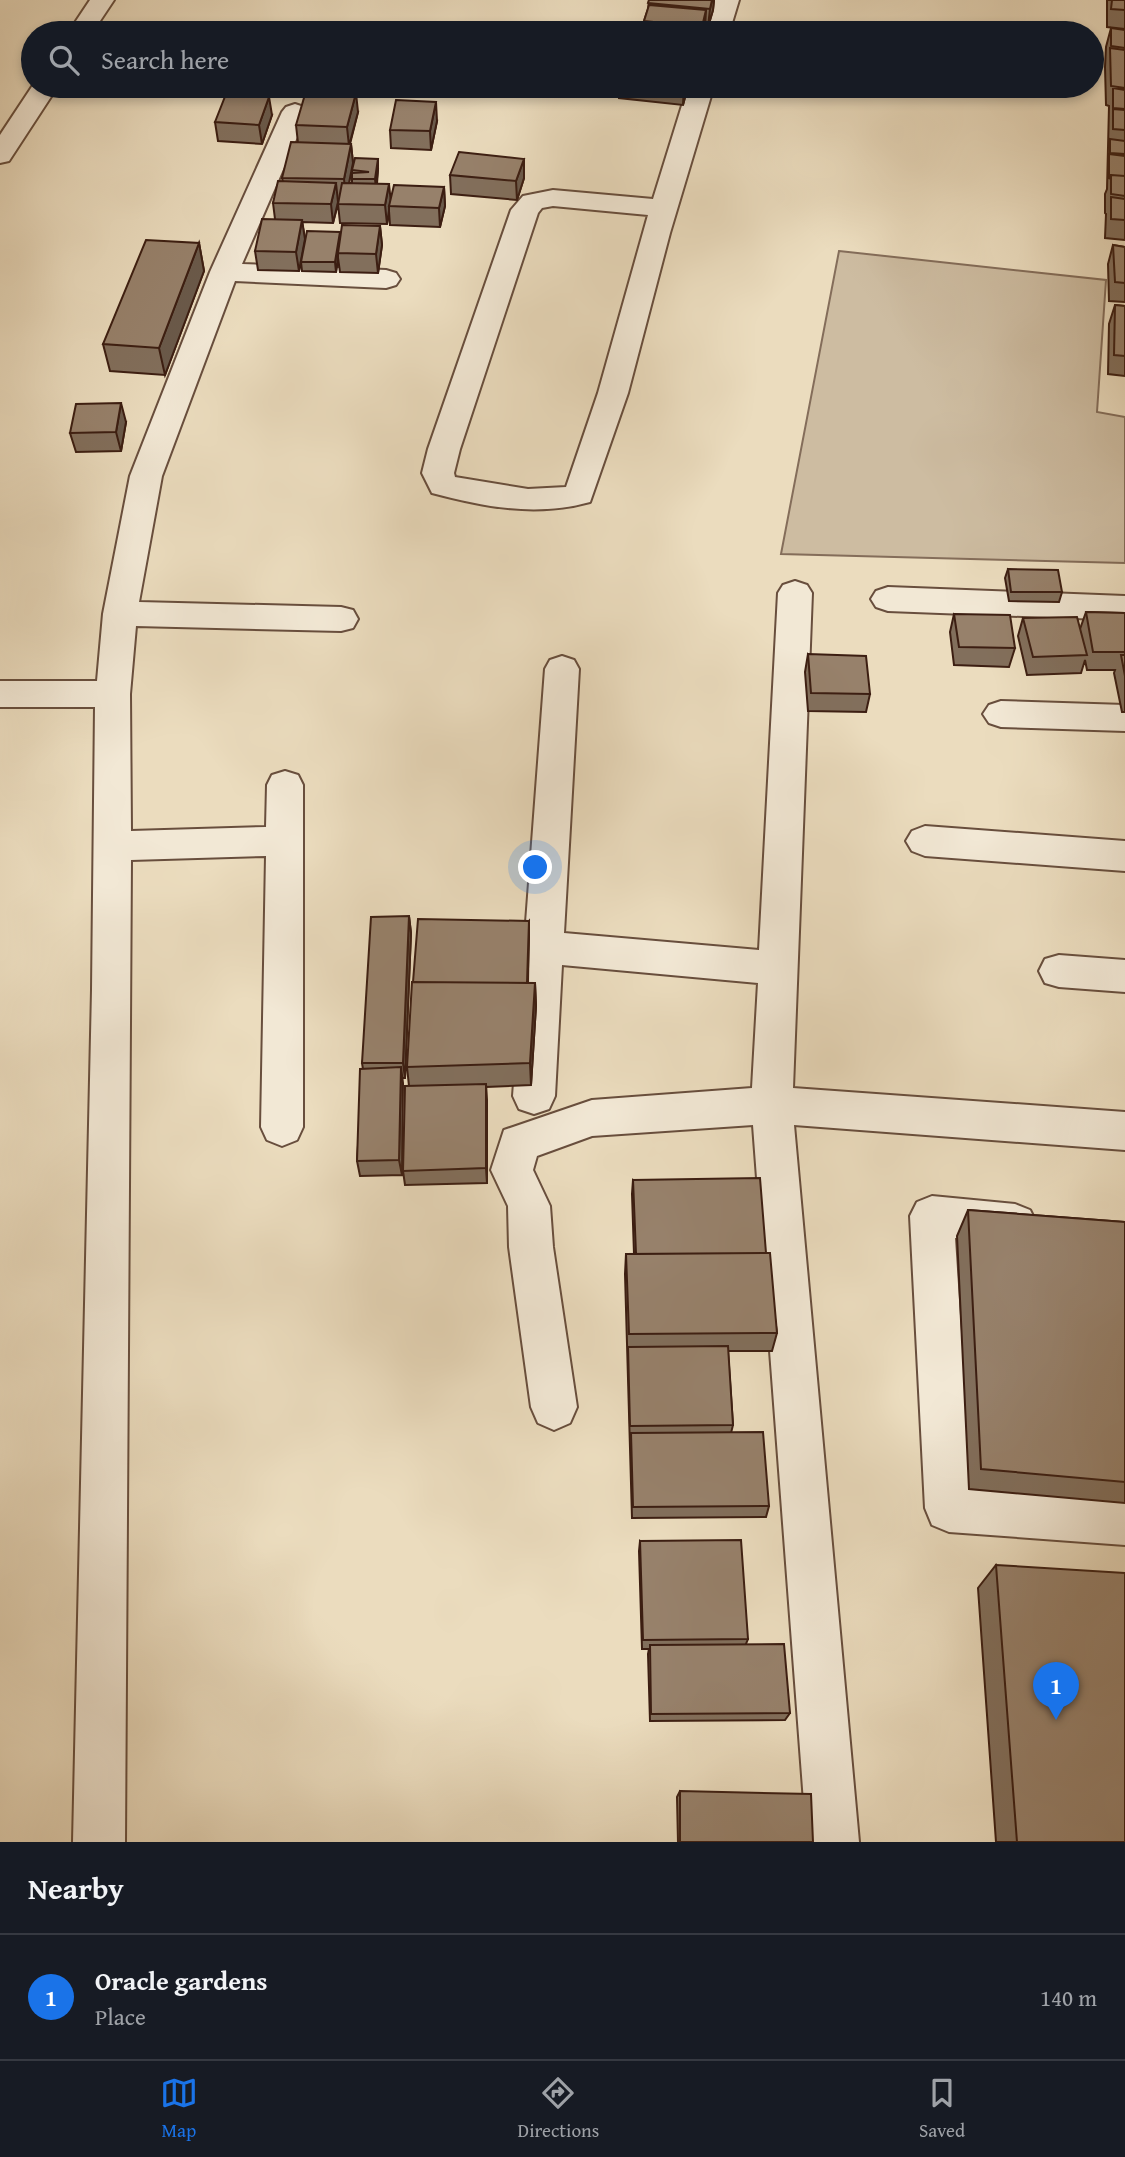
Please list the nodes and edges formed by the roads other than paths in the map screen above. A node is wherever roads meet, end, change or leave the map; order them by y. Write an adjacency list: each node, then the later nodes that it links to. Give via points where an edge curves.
1 (102, 0): 3 (street)
2 (727, 0): 4 (street)
3 (88, 21)
4 (721, 21)
5 (37, 98): 8 (street)
6 (697, 98): 9 (street)
7 (295, 112): 10 (street)
8 (0, 155)
9 (663, 208): 9 (street, via 613,393 579,494 534,502 443,485 438,473 444,449 525,210 533,202 553,198)
10 (224, 272): 11 (street); 15 (street, via 146,476)
11 (386, 279)
12 (795, 593): 28 (street)
13 (888, 599): 14 (street)
14 (1125, 608)
15 (120, 614): 16 (street); 19 (street)
16 (341, 619)
17 (562, 669): 27 (street)
18 (0, 694): 19 (street)
19 (114, 694): 25 (street)
20 (1001, 714): 21 (street)
21 (1125, 718)
22 (285, 785): 23 (street)
23 (283, 841): 25 (street); 33 (street)
24 (925, 841): 26 (street)
25 (113, 846): 38 (street)
26 (1125, 856)
27 (543, 947): 28 (street); 31 (street)
28 (778, 968): 32 (street)
29 (1059, 971): 30 (street)
30 (1125, 976)
31 (534, 1096)
32 (772, 1105): 34 (street); 36 (street, via 592,1118 519,1143 512,1170 529,1206); 39 (street)
33 (282, 1127)
34 (1125, 1130)
35 (1056, 1228): 37 (street, via 932,1216 948,1508)
36 (554, 1406)
37 (1125, 1521)
38 (99, 1842)
39 (833, 1842)

